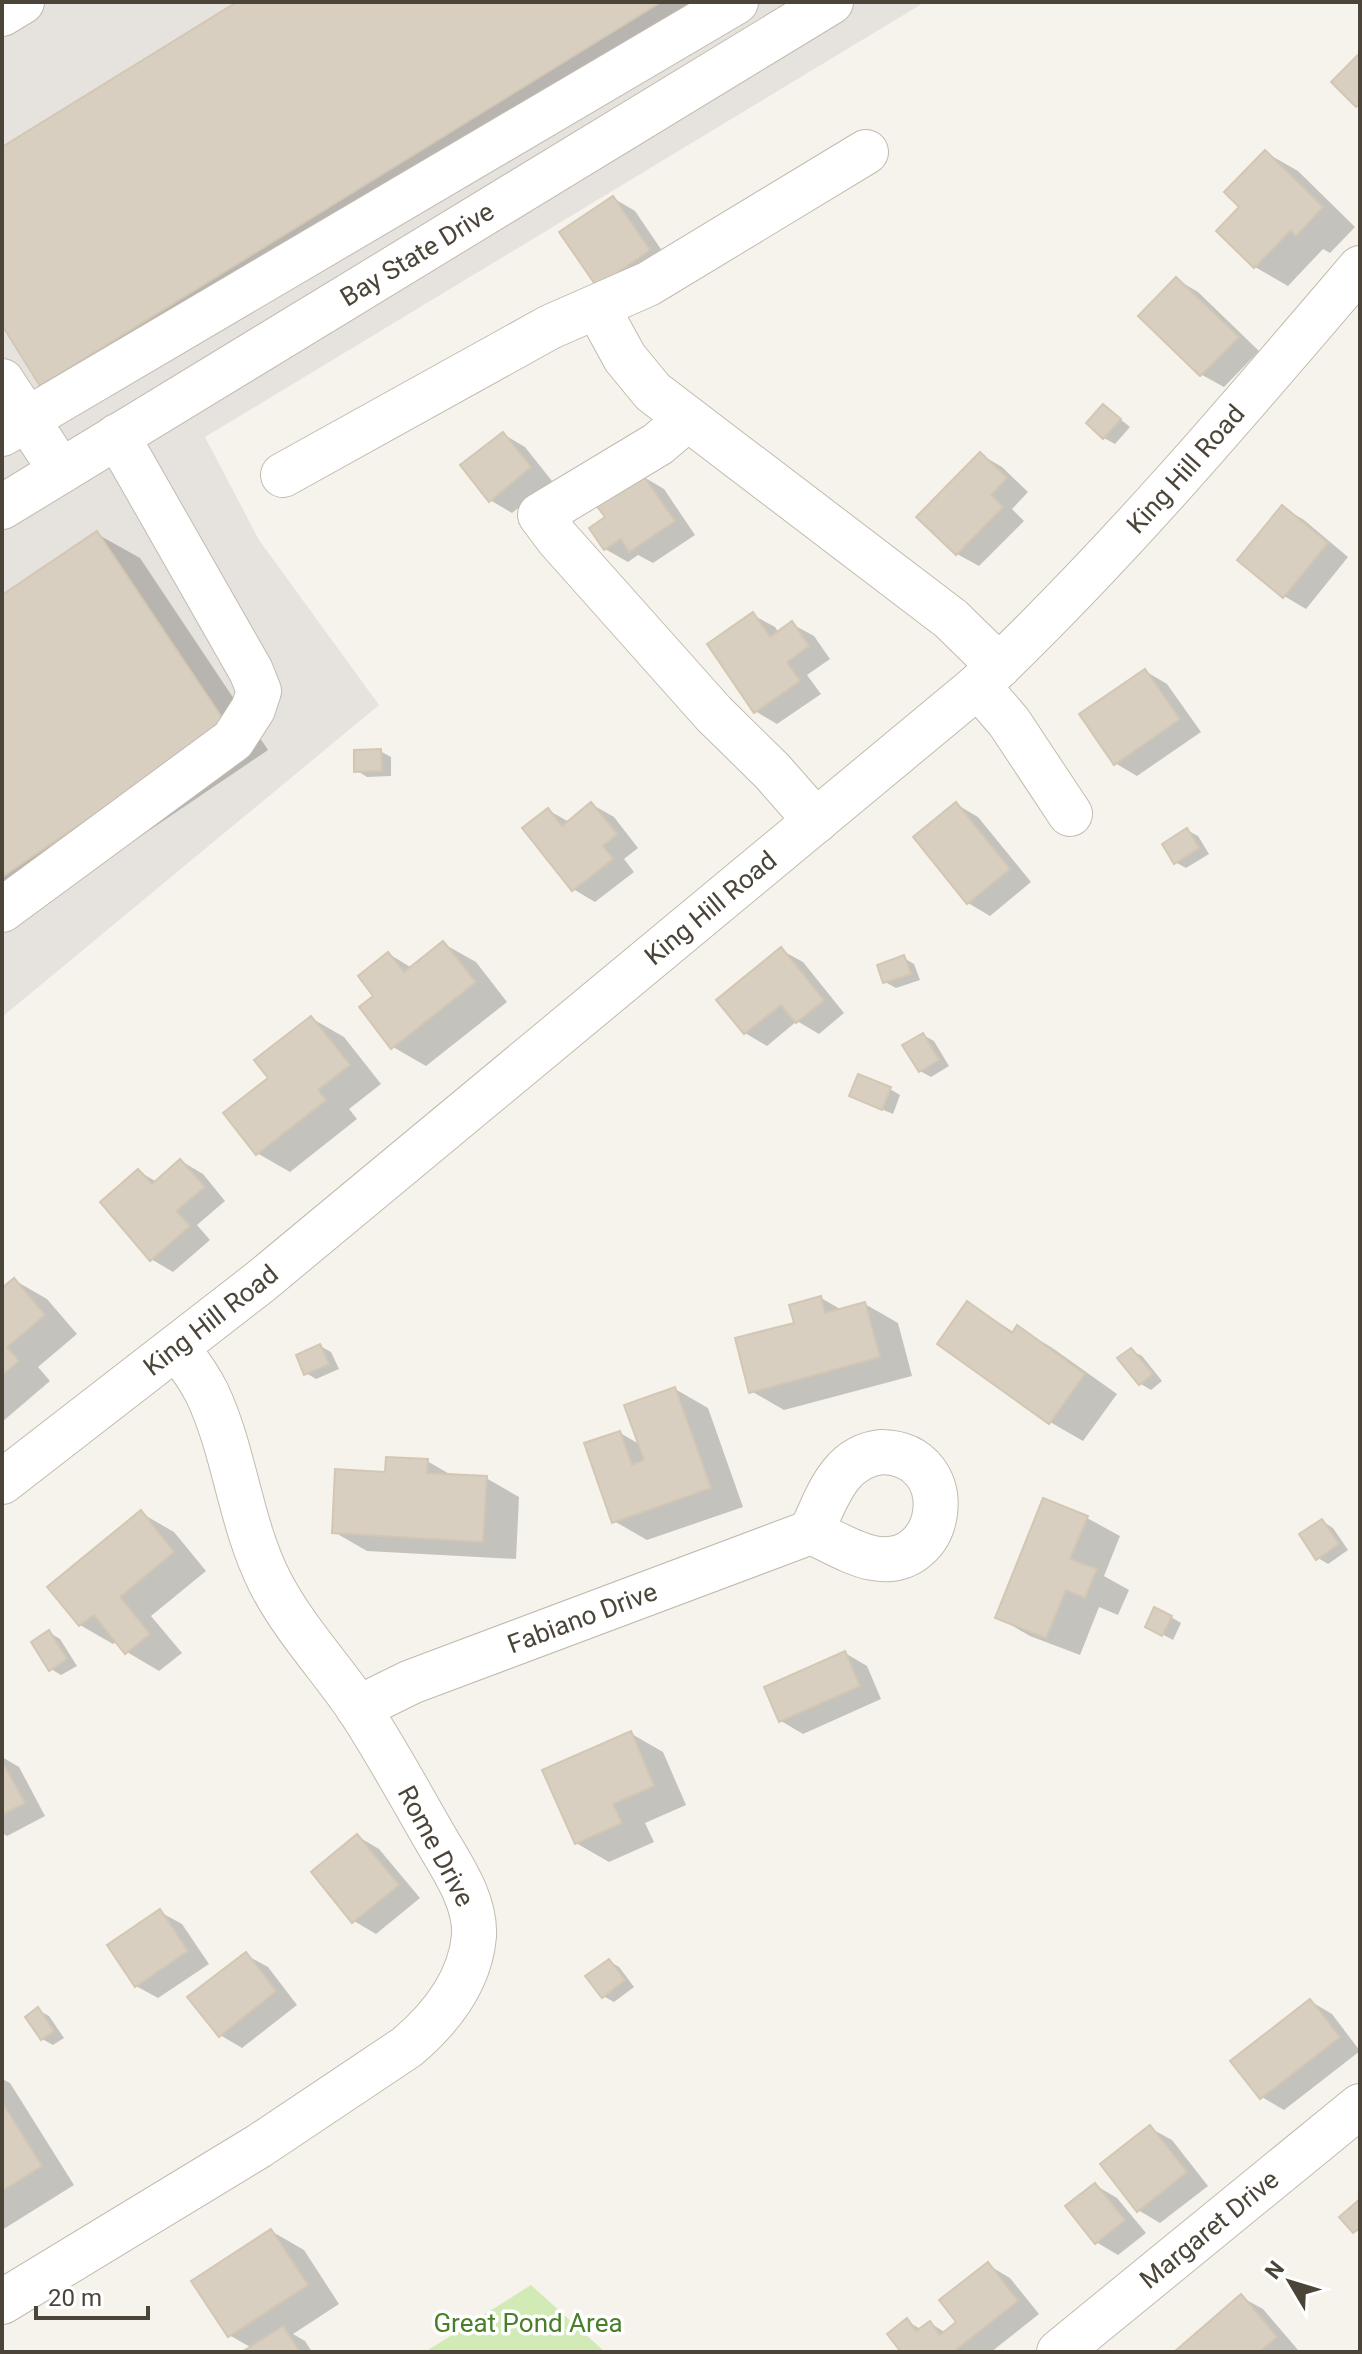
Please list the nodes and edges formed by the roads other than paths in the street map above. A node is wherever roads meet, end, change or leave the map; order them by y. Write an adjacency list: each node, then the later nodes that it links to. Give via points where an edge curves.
1 (22, 2): 4 (street)
2 (736, 2): 5 (street)
3 (831, 2): 7 (street, Bay State Drive)
4 (2, 14)
5 (486, 149): 7 (street); 12 (street)
6 (866, 152): 9 (street, via 648,284)
7 (512, 196): 13 (street, Bay State Drive)
8 (1360, 268): 17 (street, King Hill Road, via 1145,516)
9 (597, 307): 11 (street, via 639,376); 15 (street, via 550,327)
10 (2, 381): 12 (street)
11 (685, 418): 17 (street, via 951,619); 19 (street, via 658,444 540,515 714,714)
12 (14, 426): 14 (street)
13 (117, 436): 14 (street, Bay State Drive); 20 (street, via 259,691 233,740)
14 (61, 471): 16 (street, Bay State Drive)
15 (283, 475)
16 (2, 507)
17 (989, 676): 18 (street, via 1009,722); 19 (street, King Hill Road)
18 (1070, 814)
19 (816, 821): 21 (street, King Hill Road)
20 (2, 910)
21 (177, 1348): 22 (street, King Hill Road); 24 (street, Rome Drive, via 211,1405 269,1580)
22 (2, 1482)
23 (811, 1532): 24 (street, Fabiano Drive, via 411,1682)
24 (358, 1708): 26 (street, Rome Drive, via 457,1876 472,1912 471,1953 453,1994 407,2047 259,2146)
25 (1360, 2106): 27 (street, Margaret Drive)
26 (2, 2302)
27 (1059, 2352)

